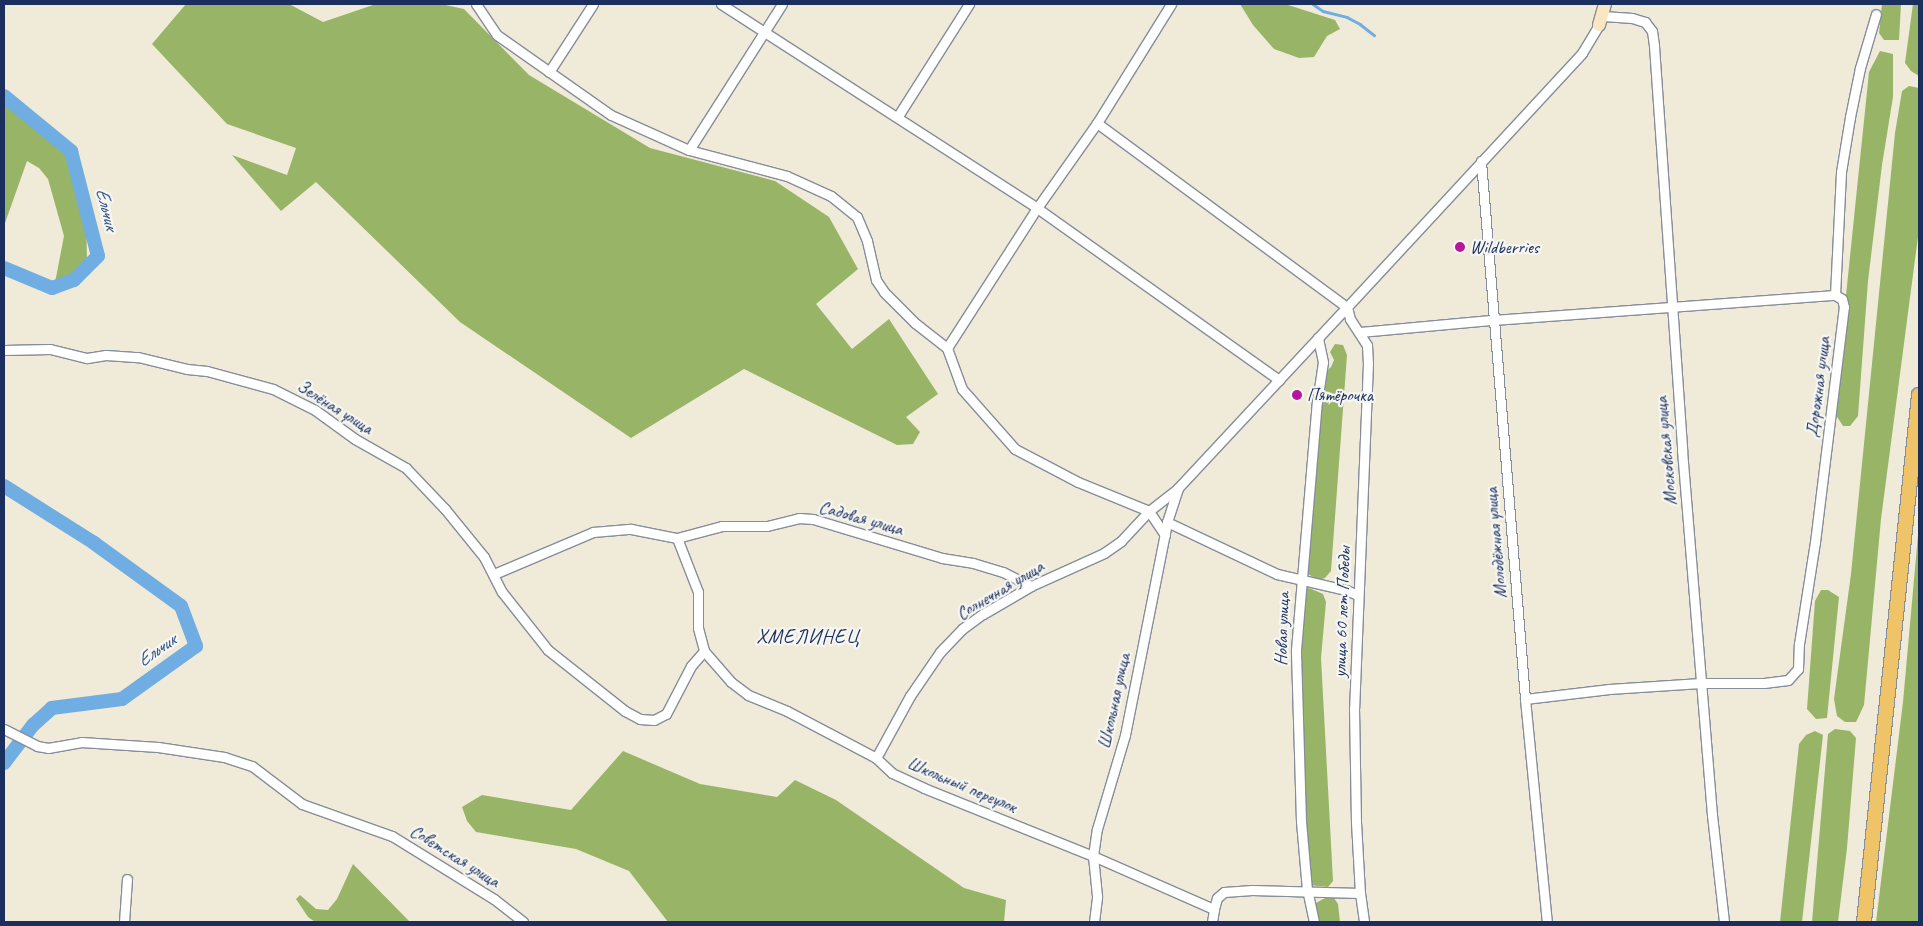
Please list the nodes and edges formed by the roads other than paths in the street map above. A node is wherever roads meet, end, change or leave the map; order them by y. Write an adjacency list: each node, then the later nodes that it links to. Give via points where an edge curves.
1 (476, 4): 10 (street, via 497,35)
2 (593, 4): 10 (street)
3 (721, 4): 9 (street)
4 (782, 4): 9 (street)
5 (969, 4): 11 (street)
6 (1171, 4): 12 (street)
7 (1876, 14): 16 (street, Дорожная улица, via 1848,126)
8 (1602, 15): 14 (street, Солнечная улица, via 1582,52); 18 (street, Московская улица, via 1632,18 1645,22 1652,30)
9 (764, 33): 11 (street); 13 (street)
10 (550, 72): 13 (street, via 611,115)
11 (898, 116): 15 (street)
12 (1097, 123): 15 (street); 17 (street)
13 (689, 150): 22 (street, via 787,176 831,196 857,217 867,241 876,280 884,292 915,323)
14 (1481, 161): 17 (street, Солнечная улица); 19 (street, Молодёжная улица)
15 (1037, 208): 22 (street); 24 (street)
16 (1835, 295): 18 (street); 36 (street, Дорожная улица, via 1842,300 1844,307 1798,669 1788,680)
17 (1346, 307): 20 (street, улица 60 лет Победы); 21 (street, Солнечная улица)
18 (1671, 307): 19 (street); 36 (street, Московская улица)
19 (1493, 320): 20 (street); 37 (street, Молодёжная улица)
20 (1360, 332): 34 (street, улица 60 лет Победы, via 1367,345 1368,363)
21 (1318, 338): 24 (street, Солнечная улица); 32 (street, Новая улица, via 1323,362)
22 (947, 348): 27 (street, via 962,390 1015,450 1078,482)
23 (4, 350): 31 (street, Зелёная улица, via 50,349 87,358 106,355 138,357 208,371 273,389 315,410 355,439 406,468 445,508)
24 (1279, 380): 26 (street, Солнечная улица)
25 (1919, 394): 53 (main road)
26 (1178, 488): 27 (street, Солнечная улица); 28 (street, Школьная улица)
27 (1149, 511): 29 (street); 33 (street, Солнечная улица, via 1121,541 1104,553)
28 (1167, 522): 29 (street, Школьная улица); 32 (street, via 1277,574)
29 (1165, 535): 40 (street, Школьная улица, via 1125,735 1097,829)
30 (677, 538): 31 (street, via 631,529 593,532); 33 (street, Садовая улица, via 722,526 749,528 799,518 814,519 942,558 973,562); 35 (street, Школьный переулок, via 698,592 698,628)
31 (494, 574): 35 (street, Зелёная улица, via 502,592 548,650 625,711 640,719 654,720 666,714 691,666)
32 (1301, 581): 34 (street); 42 (street, Новая улица, via 1296,650 1301,821)
33 (1032, 586): 39 (street, Солнечная улица, via 983,614 940,652 910,696)
34 (1358, 595): 43 (street, улица 60 лет Победы, via 1354,708)
35 (704, 651): 39 (street, Школьный переулок, via 731,682 748,695 787,711)
36 (1701, 683): 37 (street, Дорожная улица); 52 (street, Московская улица)
37 (1525, 699): 51 (street, Молодёжная улица)
38 (4, 729): 46 (street, Советская улица, via 48,748 81,742 158,747 224,757 252,766 302,804 392,836 494,899)
39 (876, 758): 40 (street, Школьный переулок, via 892,773 924,788)
40 (1093, 856): 44 (street, Школьный переулок); 47 (street, Школьная улица, via 1097,896)
41 (127, 879): 45 (street)
42 (1307, 890): 43 (street); 44 (street, via 1224,892 1217,898); 49 (street, Новая улица)
43 (1360, 893): 50 (street, улица 60 лет Победы)
44 (1214, 909): 48 (street)
45 (124, 922)
46 (523, 922)
47 (1094, 922)
48 (1212, 922)
49 (1314, 922)
50 (1364, 922)
51 (1547, 922)
52 (1724, 922)
53 (1864, 922)

